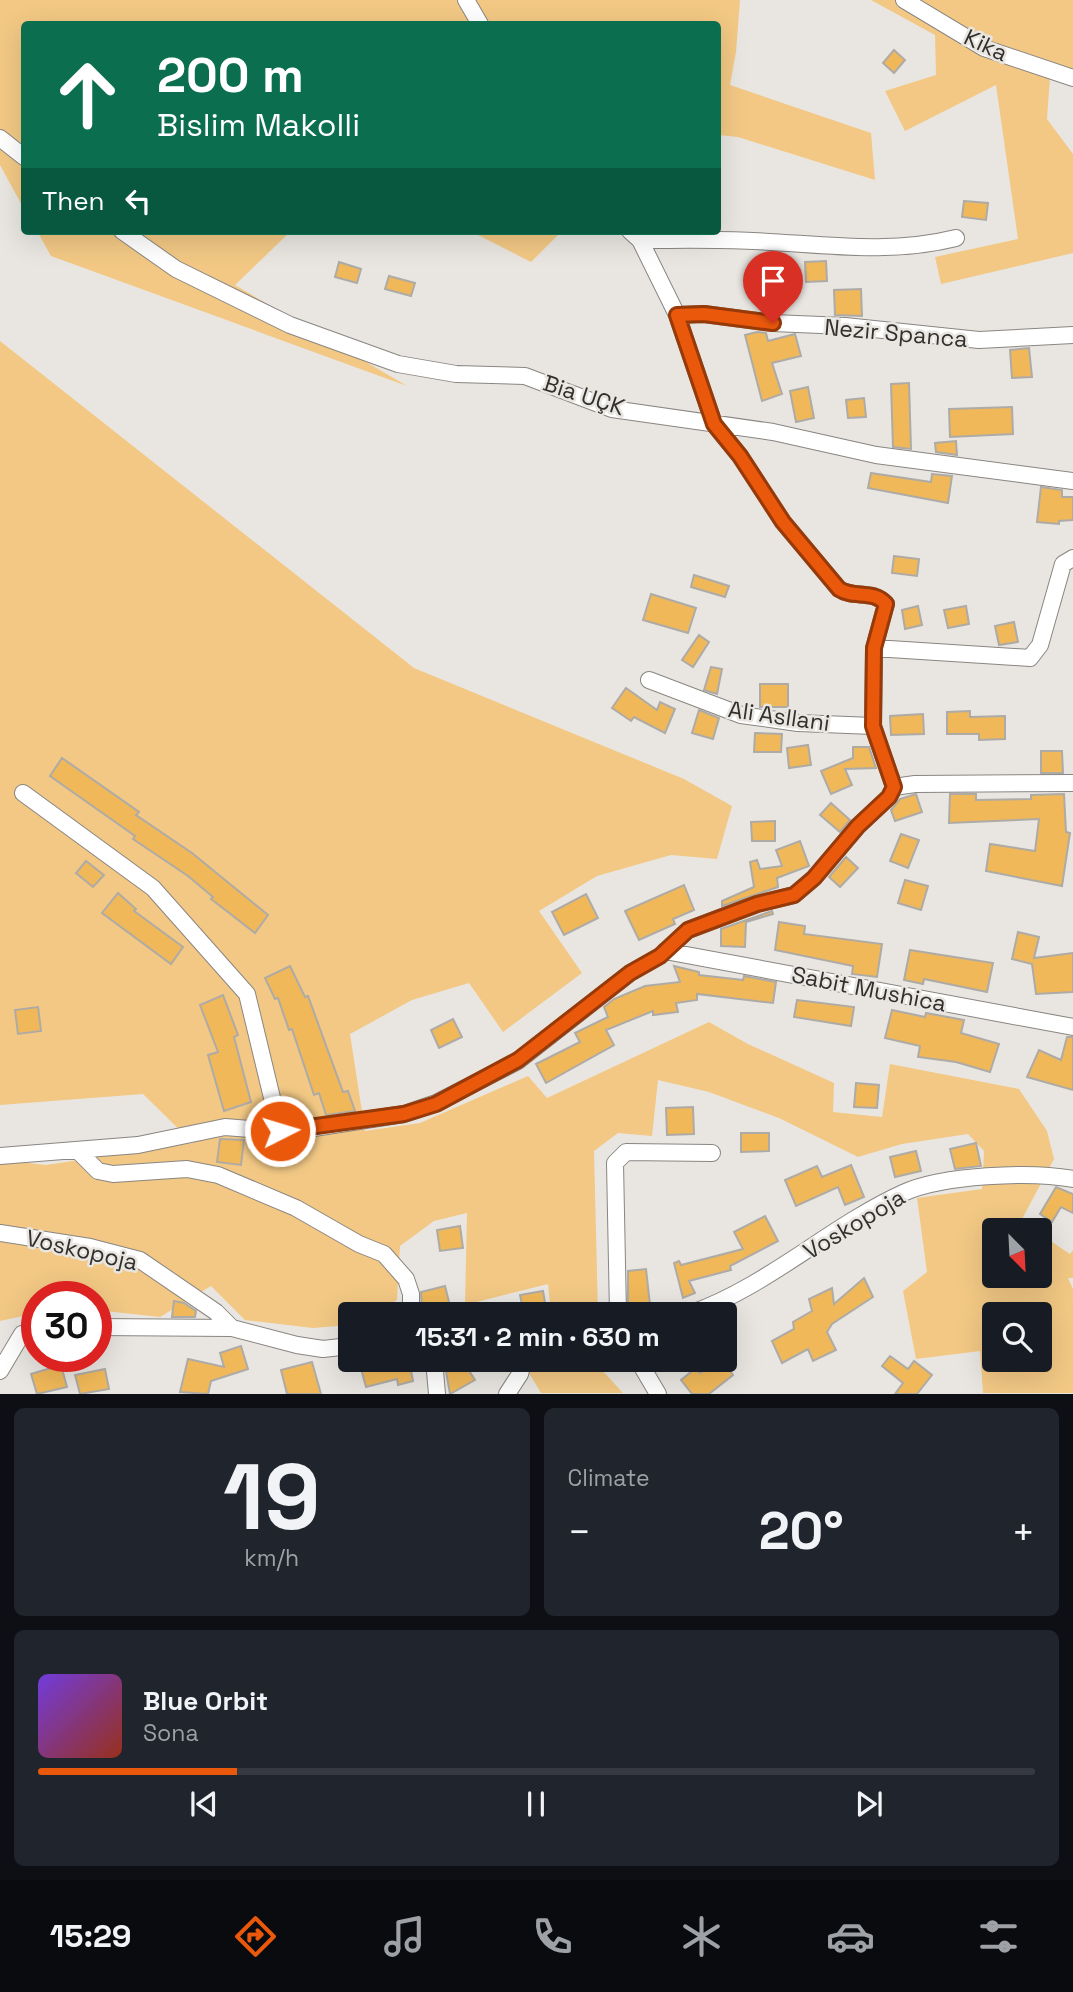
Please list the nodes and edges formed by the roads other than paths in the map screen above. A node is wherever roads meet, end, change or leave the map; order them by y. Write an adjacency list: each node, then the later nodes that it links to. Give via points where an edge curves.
1 (466, 0): 3 (street)
2 (904, 0): 4 (street, Kika, via 984,48)
3 (478, 21)
4 (1073, 78)
5 (0, 138): 6 (street)
6 (21, 155)
7 (128, 235): 12 (street, Bia UÇK, via 176,269 290,325 398,364 456,374 525,376 612,409)
8 (635, 236): 9 (street, via 851,249 920,247); 10 (street)
9 (956, 238)
10 (677, 315): 11 (street, Nezir Spanca, via 979,340); 12 (street)
11 (1073, 335)
12 (714, 424): 13 (street, Bia UÇK, via 876,455); 15 (street, via 783,522 839,589 873,595 886,604)
13 (1073, 481)
14 (1073, 558): 15 (street, via 1063,564 1040,645 1030,657)
15 (874, 648): 17 (street)
16 (649, 680): 17 (street, Ali Asllani, via 741,715)
17 (873, 726): 19 (street)
18 (1073, 783): 19 (street, via 915,783)
19 (894, 787): 21 (street, via 794,895 688,930)
20 (23, 793): 23 (street, via 153,888 247,994)
21 (665, 951): 22 (street, Sabit Mushica); 23 (street, via 518,1060 436,1104 363,1121)
22 (1073, 1027)
23 (280, 1131): 24 (street, via 225,1127 138,1145)
24 (78, 1151): 26 (street); 29 (street, via 98,1171 187,1169 218,1175 296,1208 384,1254 406,1279)
25 (712, 1153): 30 (street, via 626,1152 615,1163)
26 (0, 1156)
27 (1073, 1179): 31 (street, Voskopoja, via 969,1178 905,1192 793,1261)
28 (0, 1233): 33 (street, Voskopoja, via 140,1260)
29 (411, 1302)
30 (618, 1302)
31 (713, 1302)
32 (112, 1327): 33 (street)
33 (232, 1328): 35 (street, Voskopoja, via 297,1345)
34 (21, 1336): 36 (street)
35 (338, 1347)
36 (0, 1371)
37 (435, 1372): 40 (street)
38 (521, 1372): 41 (street)
39 (645, 1372): 42 (street)
40 (437, 1394)
41 (507, 1394)
42 (658, 1394)

